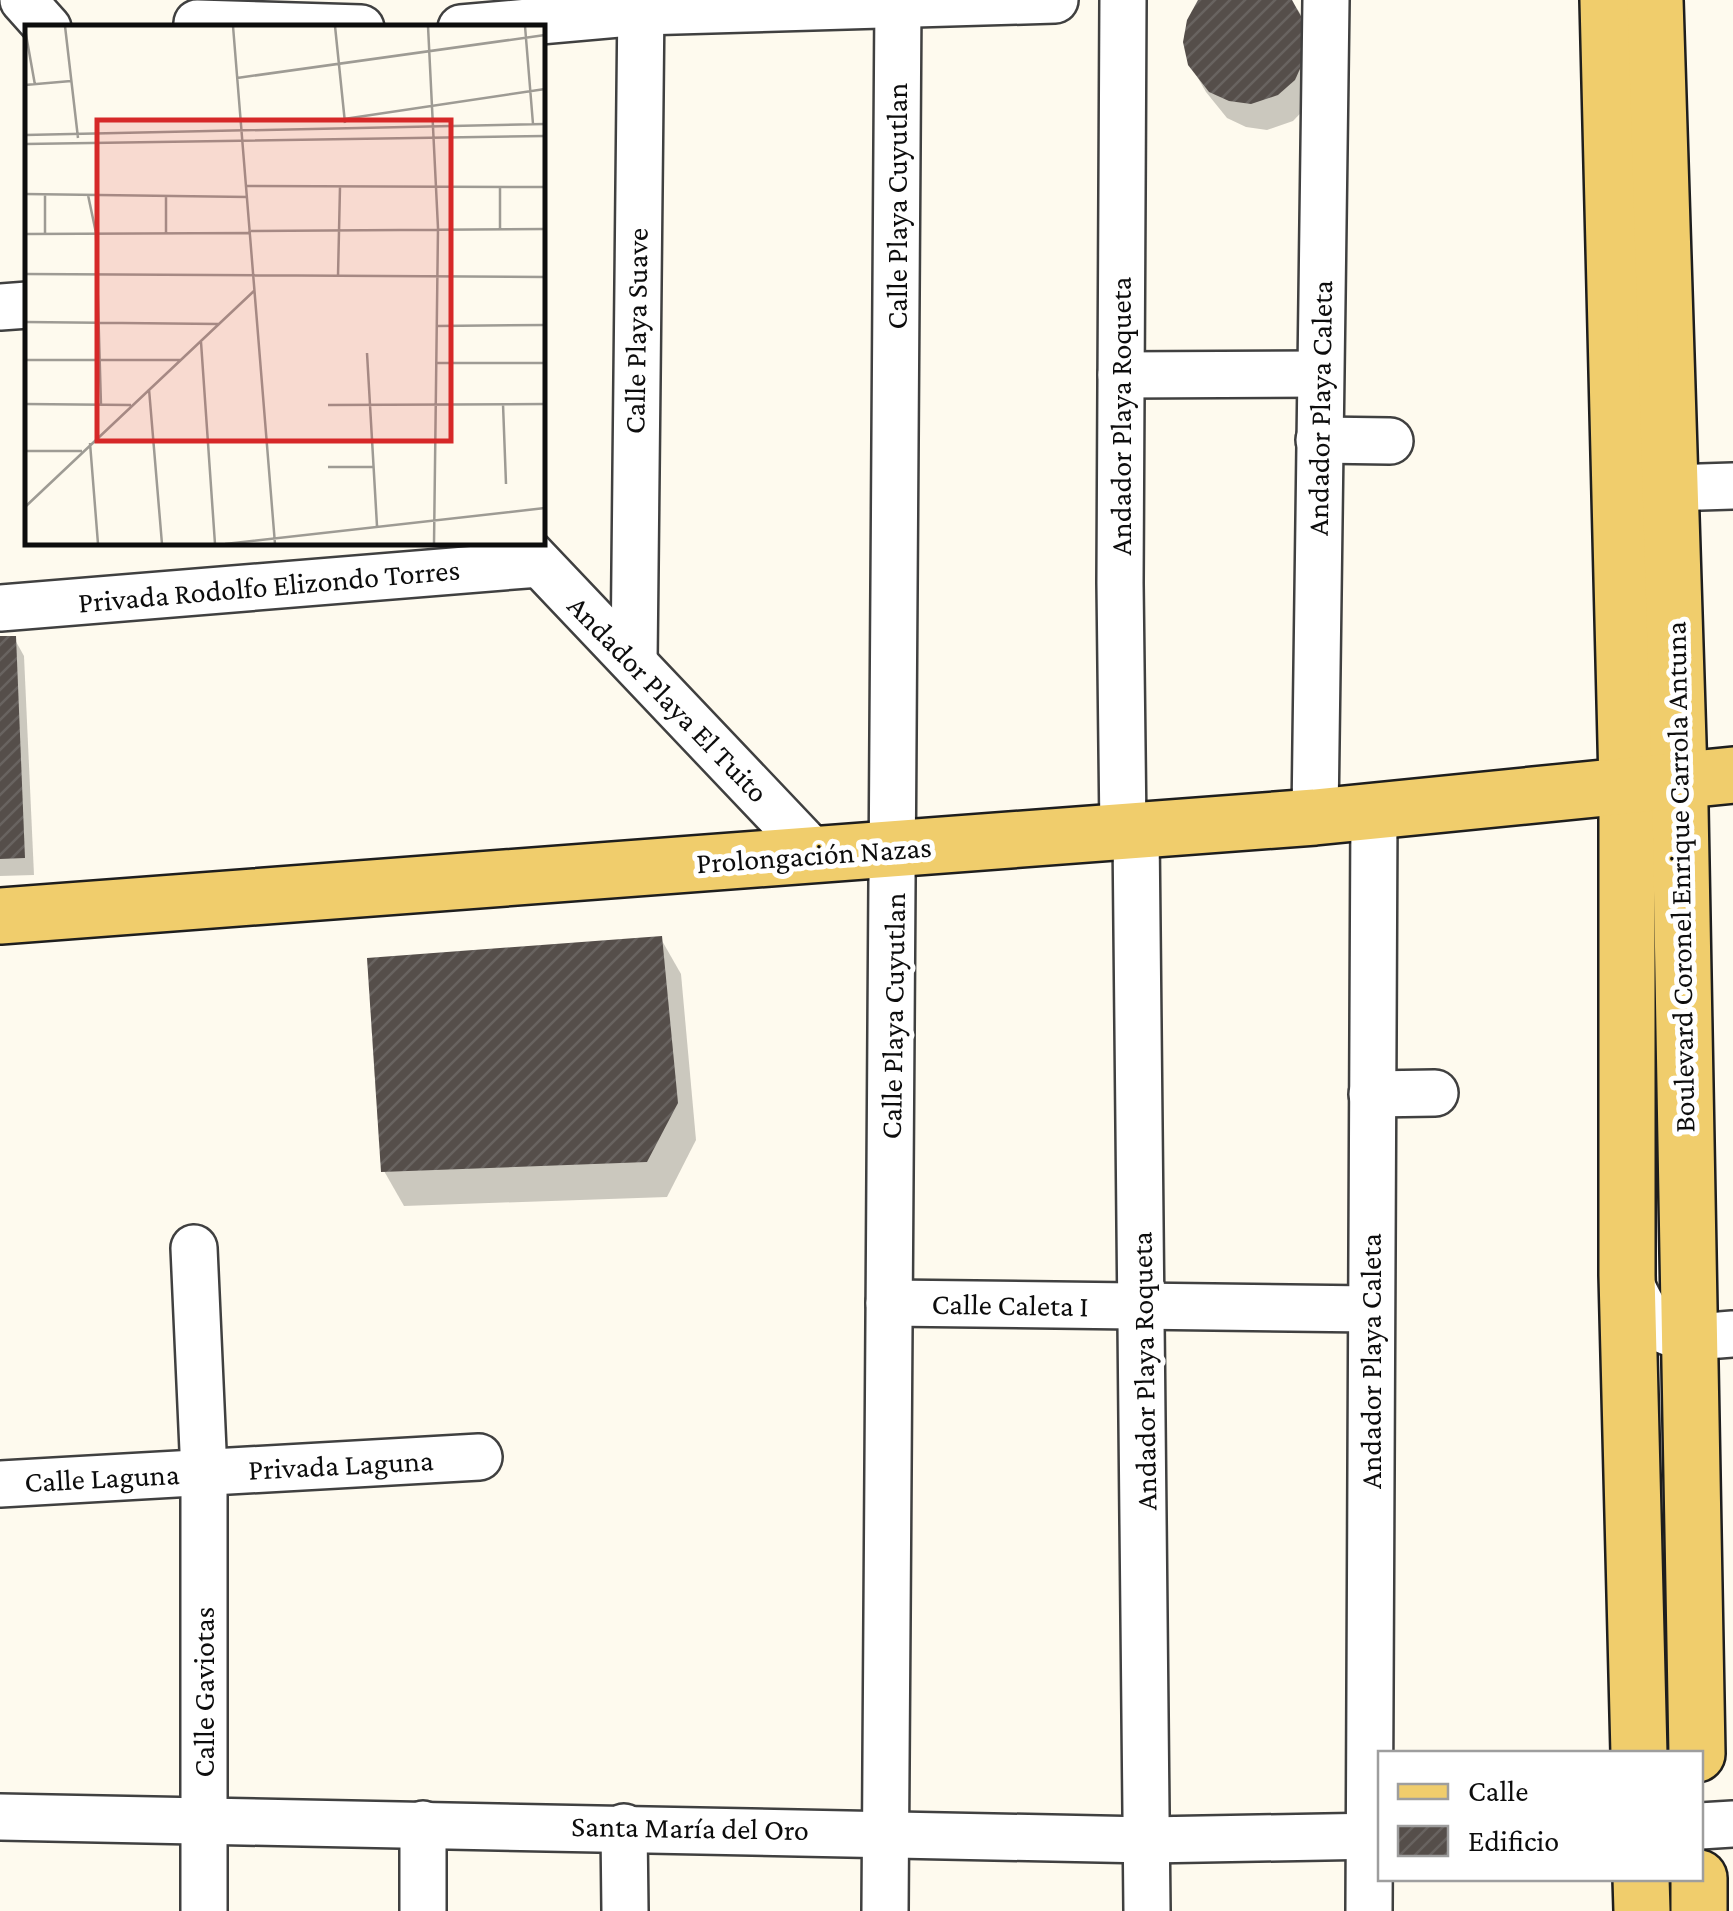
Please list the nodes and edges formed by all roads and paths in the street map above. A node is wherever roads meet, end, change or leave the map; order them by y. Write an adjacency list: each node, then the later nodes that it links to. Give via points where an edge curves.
1 (23, 0): 10 (street)
2 (1056, 0): 7 (street)
3 (1123, 0): 15 (street, Andador Playa Roqueta)
4 (1326, 0): 16 (street, Andador Playa Caleta)
5 (1608, 0): 20 (main road, Boulevard Coronel Enrique Carrola Antuna)
6 (1655, 0): 20 (main road, Boulevard Coronel Enrique Carrola Antuna)
7 (898, 4): 8 (street); 31 (street, Calle Playa Cuyutlan)
8 (641, 6): 12 (street); 23 (street, Calle Playa Suave)
9 (197, 17): 11 (street)
10 (45, 25)
11 (316, 25)
12 (486, 25)
13 (25, 304): 14 (street)
14 (0, 307)
15 (1121, 374): 16 (street); 30 (street, Andador Playa Roqueta)
16 (1320, 374): 17 (street, Andador Playa Caleta)
17 (1319, 440): 18 (street); 29 (street, Andador Playa Caleta)
18 (1390, 441)
19 (1733, 486): 20 (street)
20 (1645, 489): 24 (main road, Boulevard Coronel Enrique Carrola Antuna); 27 (main road, Boulevard Coronel Enrique Carrola Antuna)
21 (529, 553): 22 (street, Privada Rodolfo Elizondo Torres); 23 (street, Andador Playa El Tuito)
22 (0, 608)
23 (634, 662): 32 (street, Andador Playa El Tuito)
24 (1677, 717): 25 (main road); 27 (main road, Boulevard Coronel Enrique Carrola Antuna)
25 (1733, 750)
26 (1733, 774): 27 (main road, Prolongación Nazas)
27 (1680, 793): 28 (main road, Prolongación Nazas); 37 (main road, Boulevard Coronel Enrique Carrola Antuna); 41 (main road, Boulevard Coronel Enrique Carrola Antuna)
28 (1374, 811): 29 (main road, Prolongación Nazas); 35 (street, Andador Playa Caleta)
29 (1315, 817): 30 (main road, Prolongación Nazas)
30 (1130, 831): 31 (main road, Prolongación Nazas); 39 (street, Andador Playa Roqueta)
31 (894, 850): 32 (main road, Prolongación Nazas); 38 (street, Calle Playa Cuyutlan)
32 (817, 856): 33 (main road, Prolongación Nazas)
33 (0, 916)
34 (1435, 1093): 35 (street)
35 (1372, 1094): 40 (street, Andador Playa Caleta)
36 (194, 1248): 43 (street, Calle Gaviotas)
37 (1627, 1275): 41 (street, via 1656,1328 1675,1338); 45 (main road, Boulevard Coronel Enrique Carrola Antuna)
38 (889, 1303): 39 (street, Calle Caleta I); 53 (street, Calle Playa Cuyutlan)
39 (1144, 1307): 40 (street, Calle Caleta I); 55 (street, Andador Playa Roqueta)
40 (1371, 1310): 54 (street, Andador Playa Caleta)
41 (1712, 1336): 46 (main road, Boulevard Coronel Enrique Carrola Antuna)
42 (478, 1457): 43 (street, Privada Laguna)
43 (204, 1472): 44 (street, Calle Laguna); 48 (street, Calle Gaviotas)
44 (0, 1484)
45 (1639, 1751)
46 (1696, 1751)
47 (0, 1817): 48 (street, Santa María del Oro)
48 (204, 1820): 49 (street, Santa María del Oro); 58 (street, Calle Gaviotas)
49 (423, 1824): 52 (street, Santa María del Oro); 59 (street)
50 (1733, 1824): 51 (street)
51 (1703, 1826)
52 (624, 1827): 53 (street, Santa María del Oro); 60 (street)
53 (886, 1832): 55 (street, Santa María del Oro); 61 (street, Calle Playa Cuyutlan)
54 (1375, 1836): 55 (street, Santa María del Oro); 63 (street, Andador Playa Caleta)
55 (1148, 1840): 62 (street, Andador Playa Roqueta)
56 (1642, 1881): 64 (main road)
57 (1698, 1881): 65 (main road)
58 (204, 1911)
59 (423, 1911)
60 (625, 1911)
61 (885, 1911)
62 (1147, 1911)
63 (1369, 1911)
64 (1642, 1911)
65 (1699, 1911)

